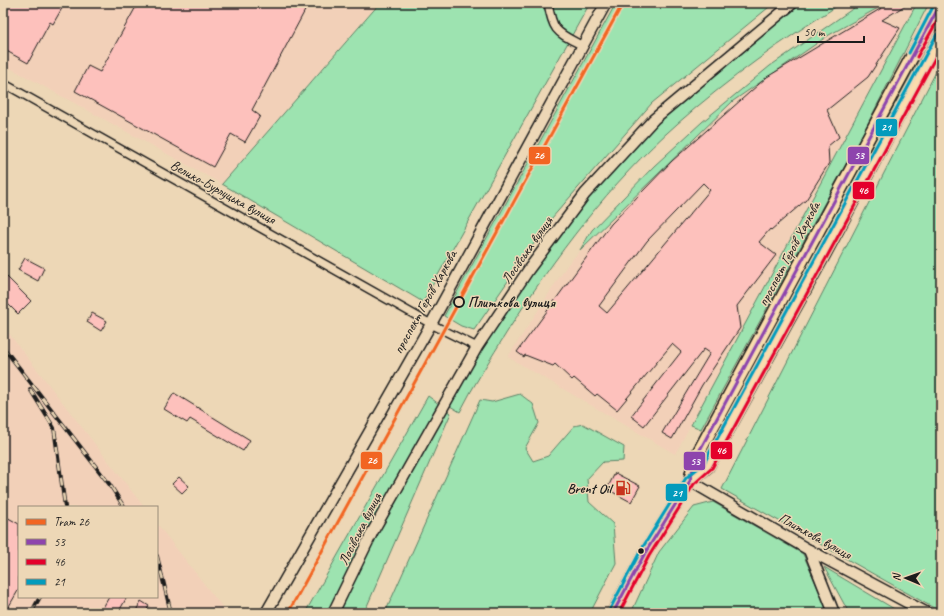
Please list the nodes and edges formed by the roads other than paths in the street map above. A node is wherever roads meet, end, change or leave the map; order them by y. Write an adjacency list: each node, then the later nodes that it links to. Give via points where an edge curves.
1 (548, 3): 6 (street, via 552,22 558,33)
2 (606, 3): 6 (street, проспект Героїв Харкова)
3 (794, 3): 9 (street, Лосівська вулиця, via 654,119 585,194 529,269)
4 (941, 3): 10 (main road, проспект Героїв Харкова, via 695,459)
5 (941, 36): 10 (main road, проспект Героїв Харкова, via 708,466)
6 (582, 46): 8 (street, проспект Героїв Харкова)
7 (3, 83): 8 (street, Велико-Бурлуцька вулиця)
8 (431, 324): 9 (street); 12 (street, проспект Героїв Харкова)
9 (477, 347): 13 (street, Лосівська вулиця, via 373,531)
10 (690, 481): 11 (street, Плиткова вулиця); 14 (main road, проспект Героїв Харкова)
11 (809, 550): 15 (street); 16 (street, Плиткова вулиця)
12 (266, 613)
13 (333, 613)
14 (613, 613)
15 (834, 613)
16 (927, 613)

